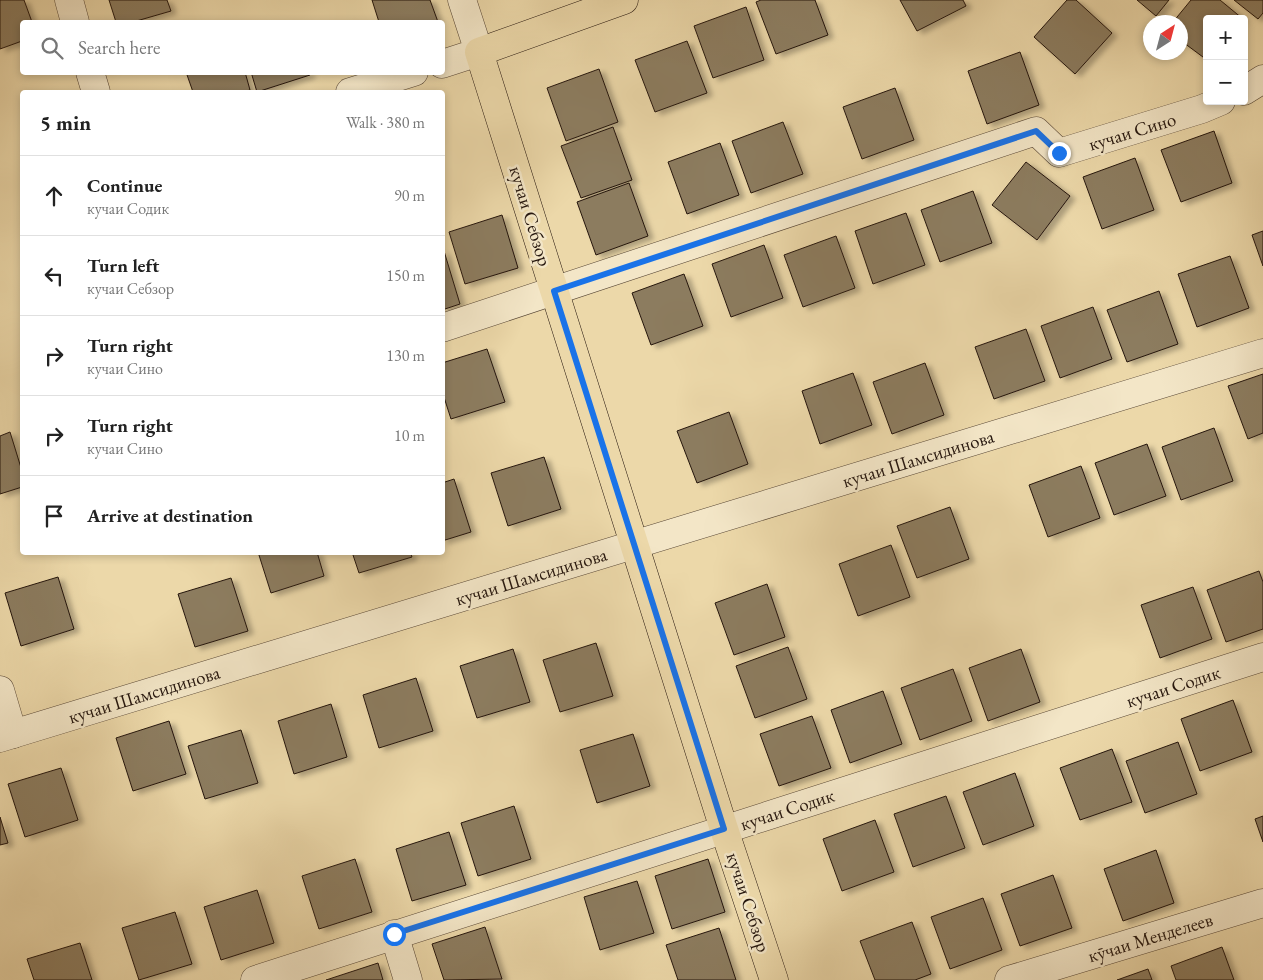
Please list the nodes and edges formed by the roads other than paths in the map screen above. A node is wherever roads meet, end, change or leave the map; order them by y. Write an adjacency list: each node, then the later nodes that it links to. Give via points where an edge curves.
1 (69, 0): 4 (street)
2 (462, 0): 5 (street)
3 (624, 0): 5 (main road)
4 (75, 20)
5 (480, 52): 6 (street); 14 (main road, кучаи Себзор)
6 (445, 63)
7 (91, 75): 11 (street)
8 (404, 75): 12 (street)
9 (1263, 79): 10 (street)
10 (1248, 88)
11 (95, 90)
12 (356, 90)
13 (1211, 105): 14 (street, кучаи Сино, via 1059,153 1036,131)
14 (554, 291): 15 (street, кучаи Сино); 17 (main road, кучаи Себзор)
15 (445, 327)
16 (1263, 352): 17 (street, кучаи Шамсидинова)
17 (634, 544): 20 (street, кучаи Шамсидинова); 21 (main road, кучаи Себзор)
18 (1263, 657): 21 (street, кучаи Содик)
19 (0, 690): 20 (street)
20 (6, 736)
21 (724, 829): 23 (street, кучаи Содик); 26 (main road, кучаи Себзор)
22 (1263, 903): 27 (street, кӯчаи Менделеев)
23 (394, 934): 24 (street, кучаи Содик); 25 (street)
24 (255, 980)
25 (408, 980)
26 (774, 980)
27 (1008, 980)

